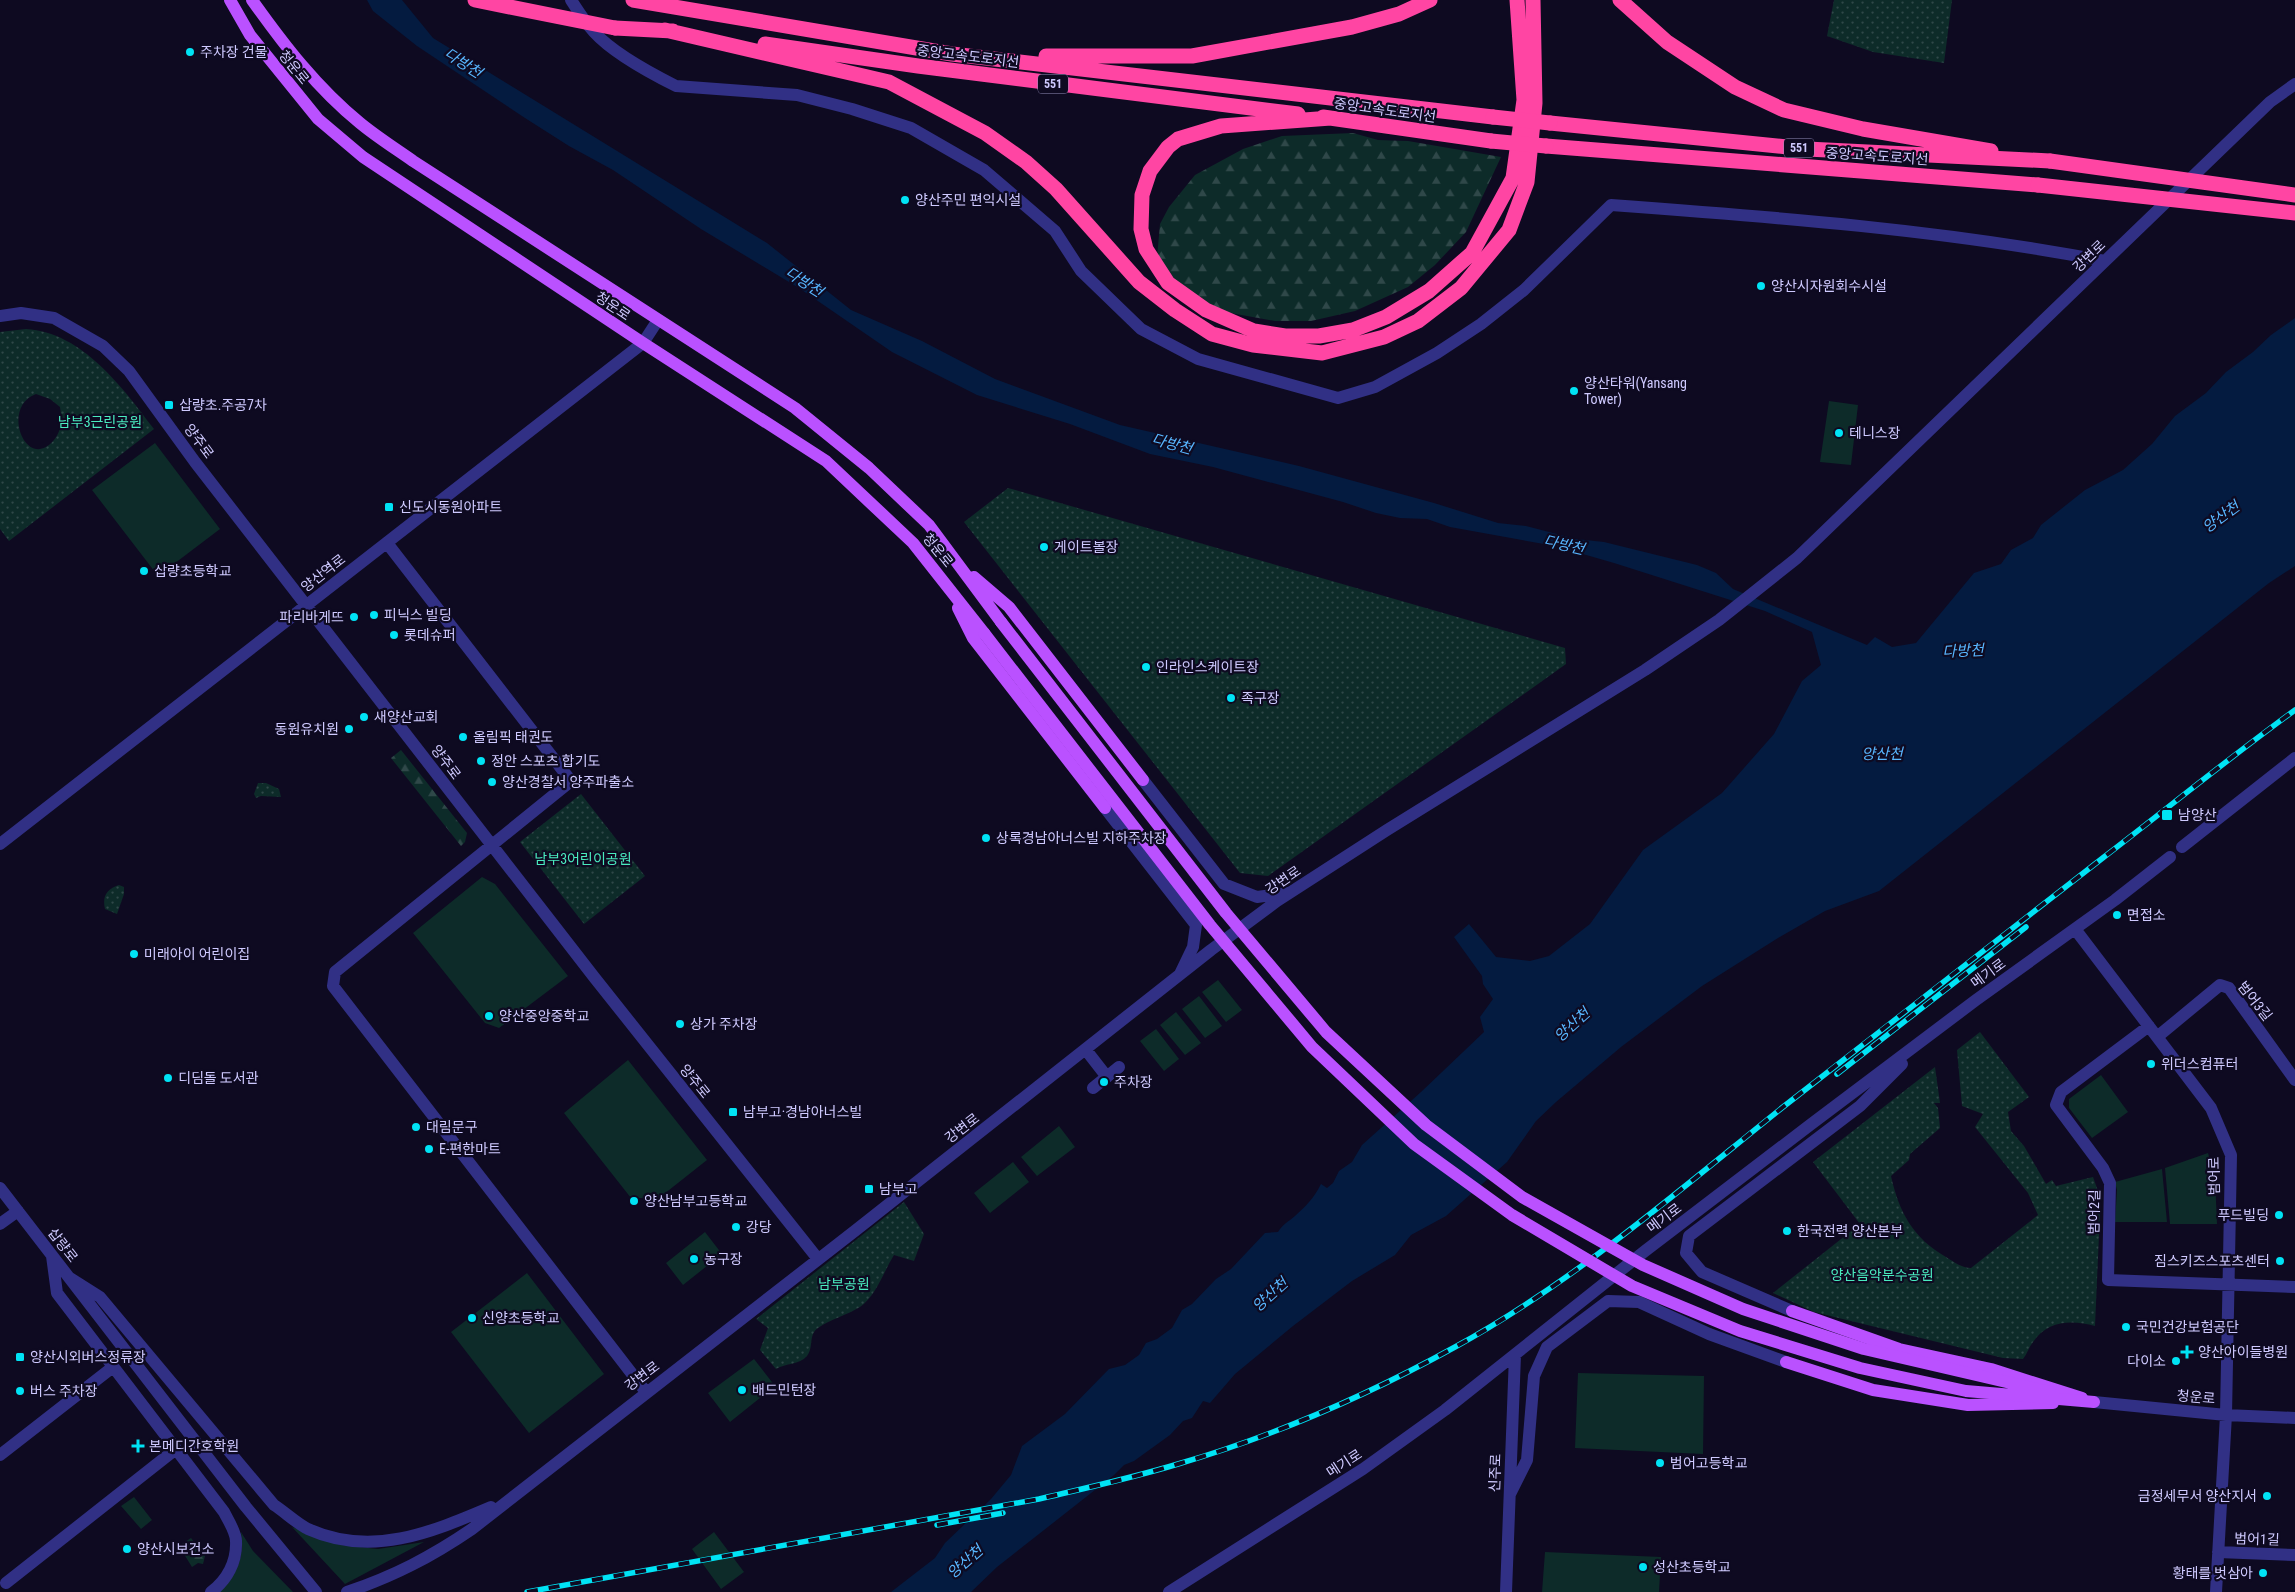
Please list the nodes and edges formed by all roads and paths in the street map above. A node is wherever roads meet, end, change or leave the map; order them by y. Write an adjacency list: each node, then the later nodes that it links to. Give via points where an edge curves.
1 (230, 0): 20 (main road, 청운로, via 250,35 318,119 363,157)
2 (252, 0): 19 (main road, 청운로, via 319,85 361,124)
3 (475, 0): 10 (highway, 중앙고속도로지선 / 551, bridge, via 615,28)
4 (571, 0): 17 (street, via 606,43 676,86 797,95 911,128 984,170 1055,231 1081,270 1140,329 1198,358 1338,398 1375,387 1481,324 1524,290 1611,205 2026,246)
5 (633, 0): 11 (highway, 중앙고속도로지선 / 551)
6 (1430, 0): 11 (highway, via 1399,14 1352,27 1192,56 1108,58)
7 (1517, 0): 13 (highway, via 1524,100 1513,178 1472,253 1429,291 1386,317 1353,330 1318,336 1284,336 1254,331 1214,313 1184,296 1168,282 1146,249 1141,229 1142,195 1150,171 1168,147 1178,139 1221,126)
8 (1533, 0): 10 (highway, via 1534,113 1527,182 1509,230 1461,288 1418,321 1384,337 1322,353 1253,345 1212,334 1140,282 1056,189 1026,162 984,133 889,82)
9 (1620, 0): 14 (highway, via 1667,42 1735,86 1784,110 1863,129)
10 (665, 30): 13 (highway, 중앙고속도로지선 / 551, via 918,66)
11 (952, 54): 14 (highway, 중앙고속도로지선 / 551, bridge, via 1493,117 1806,149)
12 (2295, 84): 17 (street, 강변로, via 2270,102)
13 (1331, 118): 16 (highway, 중앙고속도로지선 / 551, bridge, via 1546,146 2038,185)
14 (2042, 161): 15 (highway, 중앙고속도로지선 / 551, bridge)
15 (2295, 195)
16 (2295, 213)
17 (2105, 261): 32 (street, 강변로, via 1772,579 1697,635 1604,696)
18 (0, 316): 24 (street, 양주로, via 21,313 54,318 103,346 129,371)
19 (658, 320): 20 (street, 양산역로); 22 (main road, 청운로, via 794,408 861,462 929,525)
20 (643, 344): 21 (street, 양산역로); 23 (main road, 청운로, via 826,461 913,542)
21 (387, 542): 24 (street, 양산역로); 29 (street, via 571,781)
22 (955, 560): 26 (main road, via 1009,607); 56 (main road, 청운로, bridge, via 1226,912 1326,1032 1426,1125 1522,1197 1643,1265 1743,1309 1864,1349)
23 (944, 581): 27 (main road, via 973,638); 56 (main road, 청운로, bridge, via 1210,925 1312,1047 1414,1144 1512,1215 1632,1286 1740,1331 1860,1368 1966,1391)
24 (307, 605): 28 (street, 양산역로); 29 (street, 양주로)
25 (2294, 762): 30 (street)
26 (1143, 780): 32 (street, via 1224,884 1257,897)
27 (1105, 808): 34 (street, via 1196,925 1193,947)
28 (0, 844)
29 (491, 844): 47 (street, 양주로); 55 (street, via 335,972 332,986)
30 (2182, 847)
31 (2170, 856): 33 (street, 메기로)
32 (1291, 892): 34 (street, 강변로)
33 (2075, 929): 35 (street, 범어로); 36 (street, 메기로)
34 (1178, 977): 38 (street, 강변로)
35 (2149, 1026): 37 (street, 범어로); 49 (street, 범어2길, via 2061,1092 2056,1105 2103,1168 2110,1183 2108,1280)
36 (1940, 1028): 51 (street, via 1860,1106 1689,1236 1686,1254 1702,1272); 52 (street, 메기로, via 1645,1251)
37 (2157, 1037): 41 (street, 범어3길, via 2220,985 2229,988); 49 (street, 범어로, via 2212,1108 2231,1155)
38 (1086, 1050): 40 (street); 47 (street, 강변로)
39 (1119, 1067): 40 (street)
40 (1107, 1077): 42 (street)
41 (2295, 1080)
42 (1093, 1088)
43 (0, 1188): 44 (street, 삽량로)
44 (18, 1211): 45 (street); 46 (street, 삽량로)
45 (0, 1224)
46 (51, 1254): 48 (street, 삽량로); 54 (street, via 57,1293)
47 (818, 1259): 55 (street, 강변로)
48 (70, 1278): 62 (street, via 100,1297 274,1505 308,1528 344,1540 397,1541 433,1531); 67 (street, 삽량로, via 246,1507)
49 (2229, 1284): 50 (street); 57 (street, 범어로)
50 (2295, 1287)
51 (1792, 1311): 56 (main road, via 1899,1349 1991,1368)
52 (1515, 1354): 61 (street, 신주로); 69 (street, 메기로, via 1445,1410 1362,1469)
53 (1786, 1362): 56 (main road, via 1873,1390 1968,1405); 61 (street, via 1710,1334 1639,1302 1608,1302 1547,1347 1534,1376 1527,1460)
54 (113, 1368): 59 (street); 60 (street)
55 (646, 1392): 62 (street, 강변로)
56 (2094, 1402): 57 (street, 청운로)
57 (2226, 1415): 58 (street, 청운로); 63 (street, 범어로)
58 (2295, 1418)
59 (176, 1449): 65 (street); 66 (street, via 224,1512 236,1540 234,1560 225,1580)
60 (0, 1455)
61 (1510, 1494): 70 (street, 신주로)
62 (505, 1502): 68 (street, 강변로, via 472,1529 414,1566)
63 (2218, 1552): 64 (street, 범어1길); 71 (street, 범어로)
64 (2295, 1555)
65 (6, 1584)
66 (211, 1592)
67 (316, 1592)
68 (347, 1592)
69 (1169, 1592)
70 (1506, 1592)
71 (2216, 1592)

